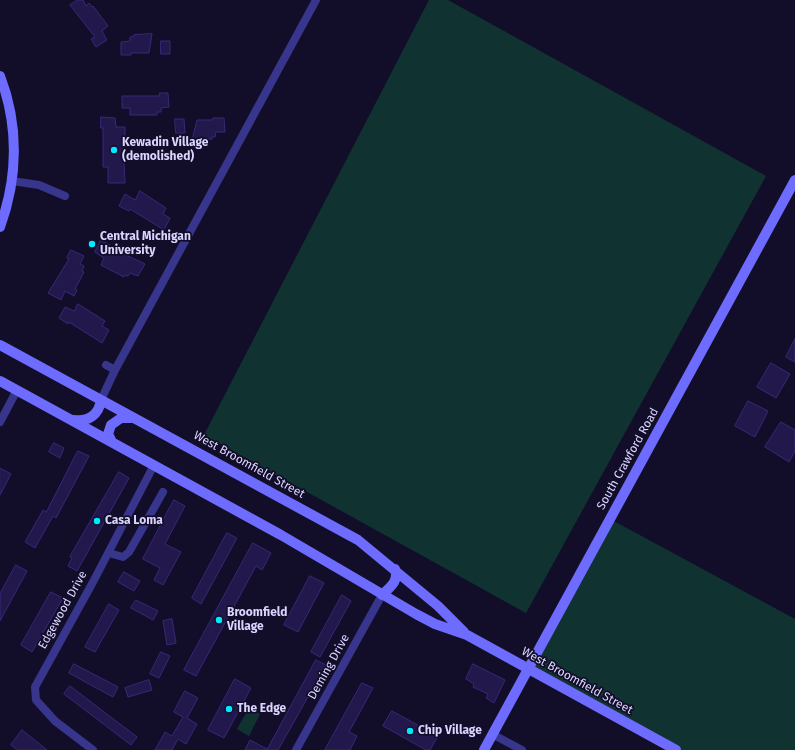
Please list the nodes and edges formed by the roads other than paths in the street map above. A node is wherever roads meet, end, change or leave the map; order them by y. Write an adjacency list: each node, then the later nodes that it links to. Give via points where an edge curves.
1 (316, 0): 9 (street)
2 (0, 76): 4 (main road, via 9,104 13,129)
3 (795, 180): 23 (main road, South Crawford Road)
4 (12, 181): 5 (street, via 39,185); 6 (main road)
5 (65, 196)
6 (0, 227)
7 (0, 345): 12 (main road, West Broomfield Street)
8 (106, 365): 9 (street)
9 (115, 370): 12 (street)
10 (0, 381): 11 (main road, West Broomfield Street)
11 (17, 390): 14 (main road, West Broomfield Street); 15 (street)
12 (101, 400): 13 (main road, West Broomfield Street); 14 (main road, via 97,411 90,418 83,421)
13 (136, 419): 16 (main road, via 126,418 114,422 108,430); 20 (main road, West Broomfield Street, via 358,540)
14 (72, 420): 16 (main road, West Broomfield Street)
15 (0, 422)
16 (112, 442): 17 (main road, West Broomfield Street)
17 (154, 465): 19 (street, Edgewood Drive); 21 (main road, West Broomfield Street, via 281,535)
18 (163, 492): 19 (street, via 129,552 123,557)
19 (109, 553): 25 (street, Edgewood Drive, via 35,687 36,700 40,706)
20 (395, 569): 21 (main road, via 395,582); 22 (main road, West Broomfield Street)
21 (382, 595): 22 (main road, West Broomfield Street, via 428,621); 26 (street, Deming Drive)
22 (467, 635): 23 (main road, West Broomfield Street)
23 (527, 668): 24 (main road, South Crawford Road); 29 (main road, West Broomfield Street)
24 (492, 734): 27 (main road, South Crawford Road); 28 (street)
25 (93, 750)
26 (296, 750)
27 (484, 750)
28 (522, 750)
29 (676, 750)

